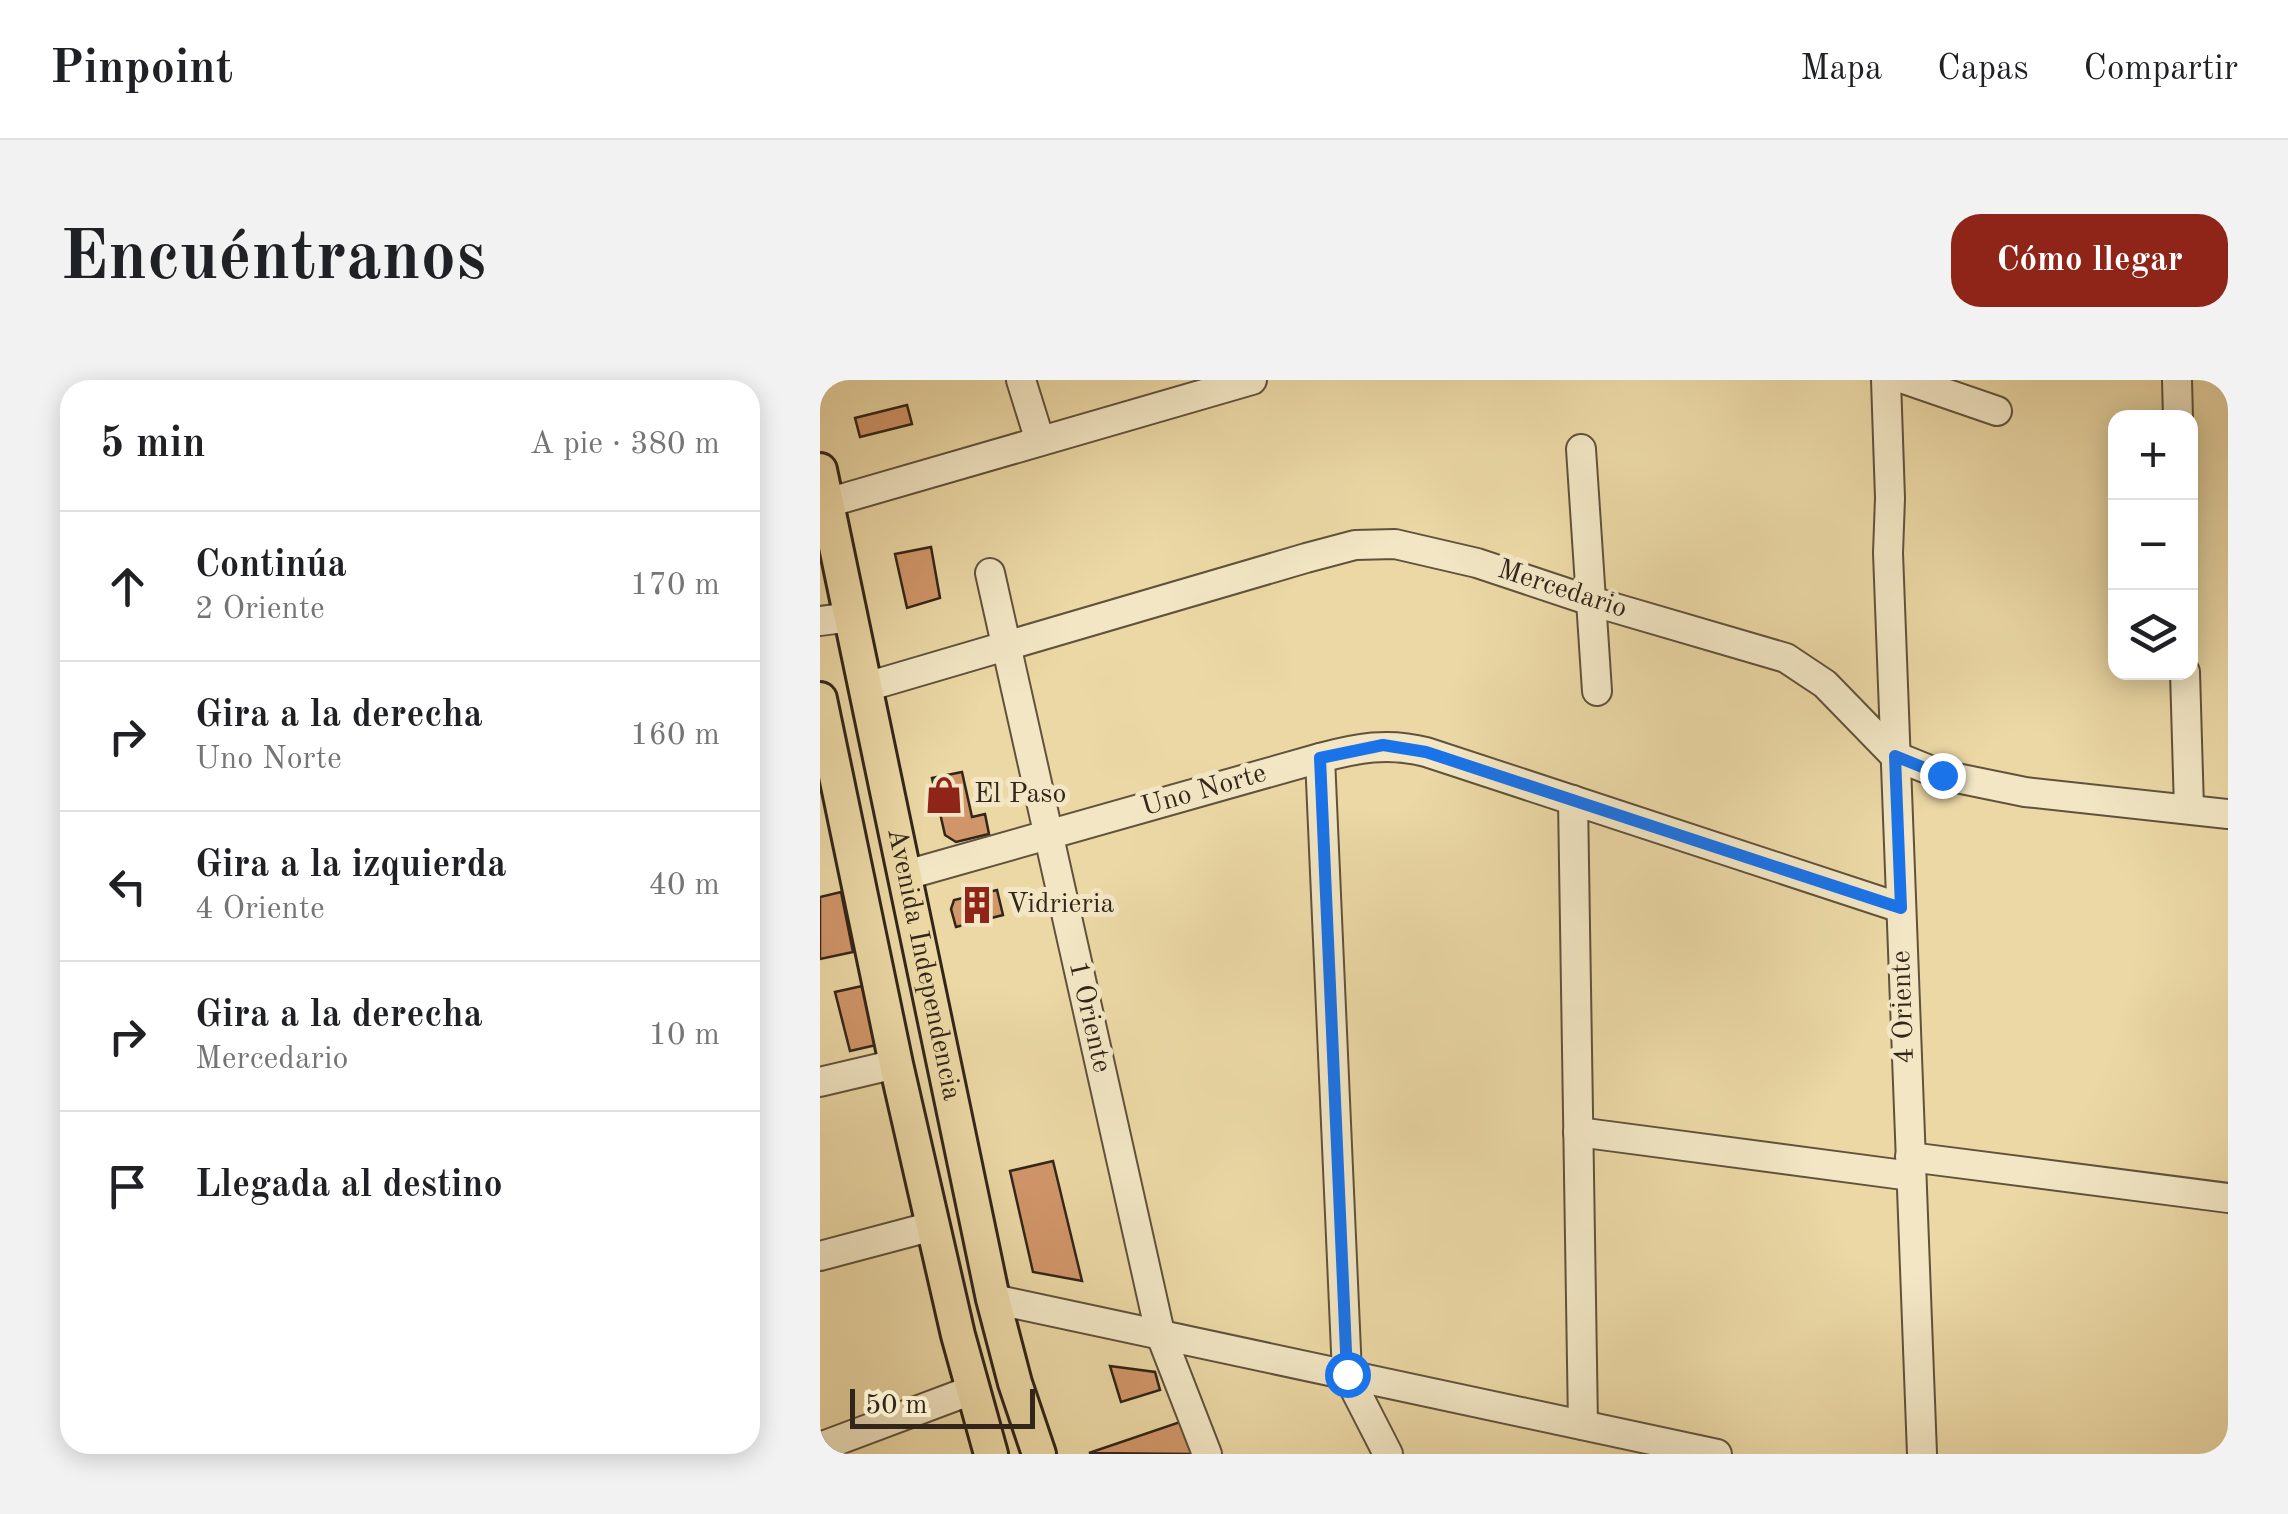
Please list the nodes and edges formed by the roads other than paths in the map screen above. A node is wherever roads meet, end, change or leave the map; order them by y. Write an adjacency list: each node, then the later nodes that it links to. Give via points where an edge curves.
1 (1021, 380): 8 (street)
2 (1252, 380): 8 (street)
3 (1886, 380): 20 (street, 4 Oriente)
4 (1907, 380): 7 (street)
5 (2177, 380): 6 (street)
6 (2178, 410)
7 (1997, 411)
8 (1040, 441): 11 (street)
9 (1581, 449): 13 (street)
10 (820, 470): 11 (main road, Avenida Independencia)
11 (827, 503): 14 (main road, Avenida Independencia)
12 (990, 573): 15 (street, 1 Oriente)
13 (1591, 600): 15 (street, Mercedario, via 1451,556 1375,543); 18 (street); 20 (street, Mercedario, via 1786,658 1824,684)
14 (835, 619): 17 (main road, Avenida Independencia)
15 (1006, 646): 17 (street, Mercedario); 25 (street, 1 Oriente)
16 (2185, 680): 23 (street)
17 (866, 687): 26 (main road, Avenida Independencia)
18 (1598, 690)
19 (820, 699): 28 (main road, Avenida Independencia)
20 (1895, 756): 23 (street, Mercedario, via 1995,788); 27 (street, 4 Oriente)
21 (1320, 758): 22 (street, Uno Norte, via 1362,747 1405,746); 25 (street, Uno Norte); 37 (street)
22 (1573, 800): 27 (street, Uno Norte); 30 (street)
23 (2189, 809): 24 (street, Mercedario)
24 (2228, 814)
25 (1048, 834): 26 (street, Uno Norte); 36 (street, 1 Oriente)
26 (906, 875): 35 (main road, Avenida Independencia)
27 (1901, 908): 31 (street, 4 Oriente)
28 (896, 1064): 29 (street); 33 (main road, Avenida Independencia)
29 (820, 1082)
30 (1578, 1132): 31 (street); 39 (street)
31 (1910, 1167): 32 (street); 47 (street, 4 Oriente)
32 (2228, 1198)
33 (933, 1226): 34 (street); 38 (main road, Avenida Independencia)
34 (820, 1256)
35 (992, 1299): 36 (street); 43 (main road, Avenida Independencia)
36 (1160, 1333): 37 (street); 44 (street, 1 Oriente)
37 (1347, 1374): 39 (street); 45 (street)
38 (972, 1390): 41 (street); 42 (main road, Avenida Independencia)
39 (1583, 1425): 40 (street)
40 (1626, 1444): 46 (street)
41 (820, 1447)
42 (991, 1454)
43 (1039, 1454)
44 (1207, 1454)
45 (1388, 1454)
46 (1718, 1454)
47 (1922, 1454)

